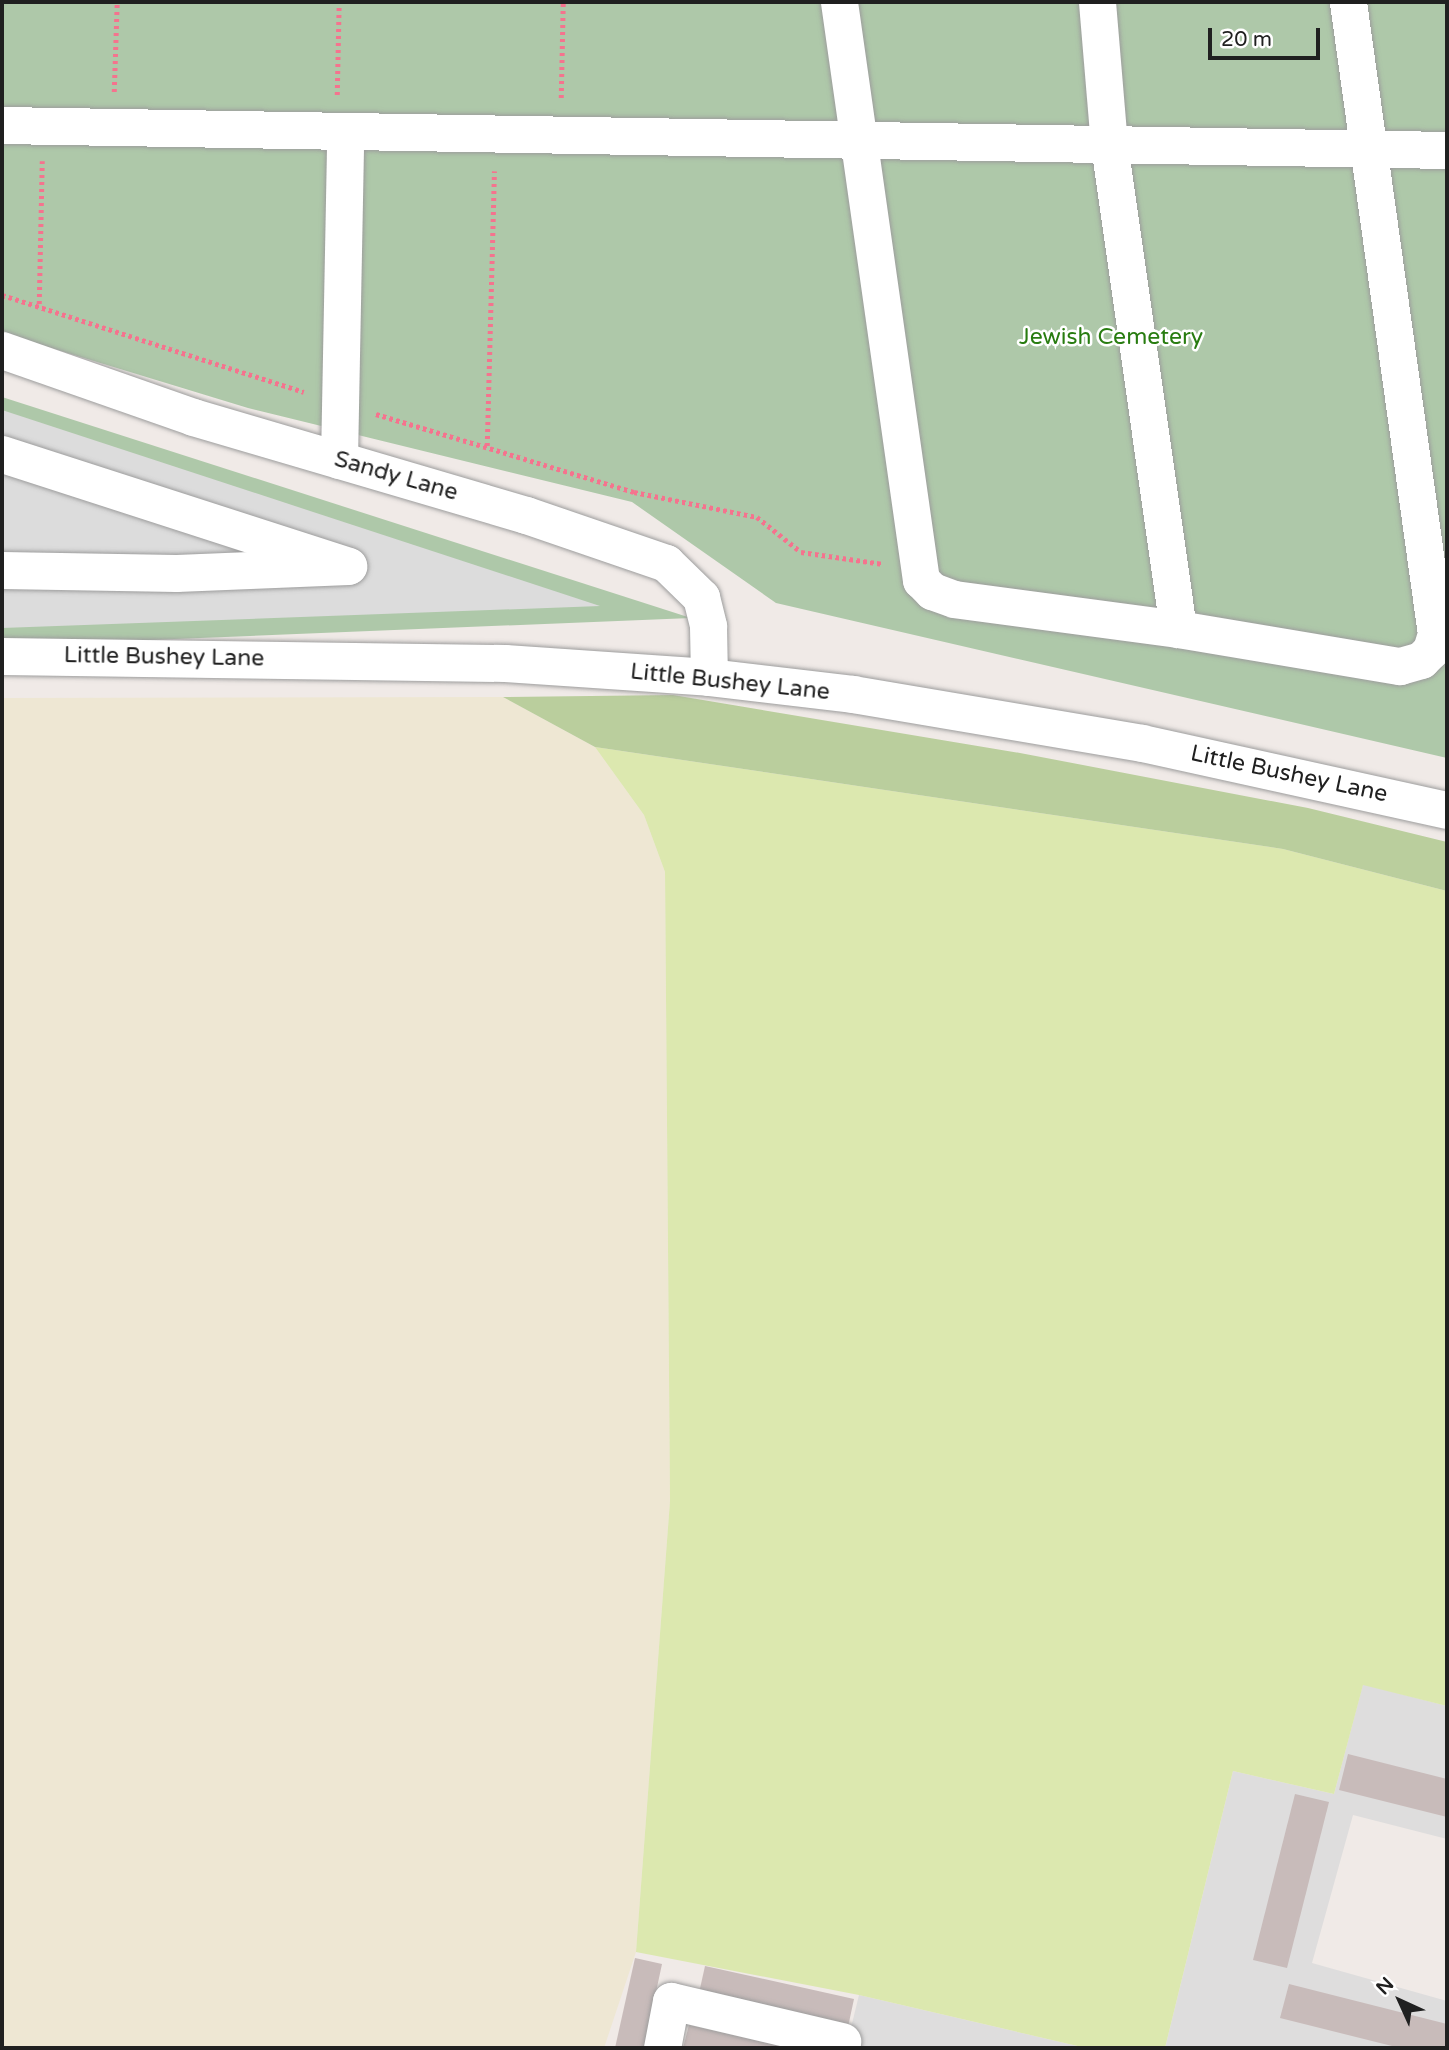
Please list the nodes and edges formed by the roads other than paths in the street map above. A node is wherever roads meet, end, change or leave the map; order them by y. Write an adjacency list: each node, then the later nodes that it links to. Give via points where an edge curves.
1 (839, 2): 6 (street)
2 (1097, 2): 7 (street)
3 (1348, 2): 8 (street)
4 (2, 125): 5 (street)
5 (341, 133): 6 (street); 12 (street)
6 (856, 140): 7 (street); 14 (street, via 917,568 932,591 954,599)
7 (1109, 144): 8 (street); 14 (street)
8 (1367, 148): 9 (street); 14 (street, via 1436,634 1431,650 1421,660 1400,666)
9 (1447, 150)
10 (2, 350): 12 (street, Sandy Lane, via 193,417)
11 (2, 454): 13 (street, via 348,566 176,573)
12 (339, 460): 16 (street, Sandy Lane, via 526,515 666,563 701,597 708,626)
13 (2, 570)
14 (1178, 629)
15 (2, 656): 16 (street, Little Bushey Lane, via 505,663)
16 (709, 677): 17 (street, Little Bushey Lane, via 853,694 1142,743)
17 (1447, 810)
18 (842, 2041): 19 (street, via 671,2001)
19 (662, 2048)

